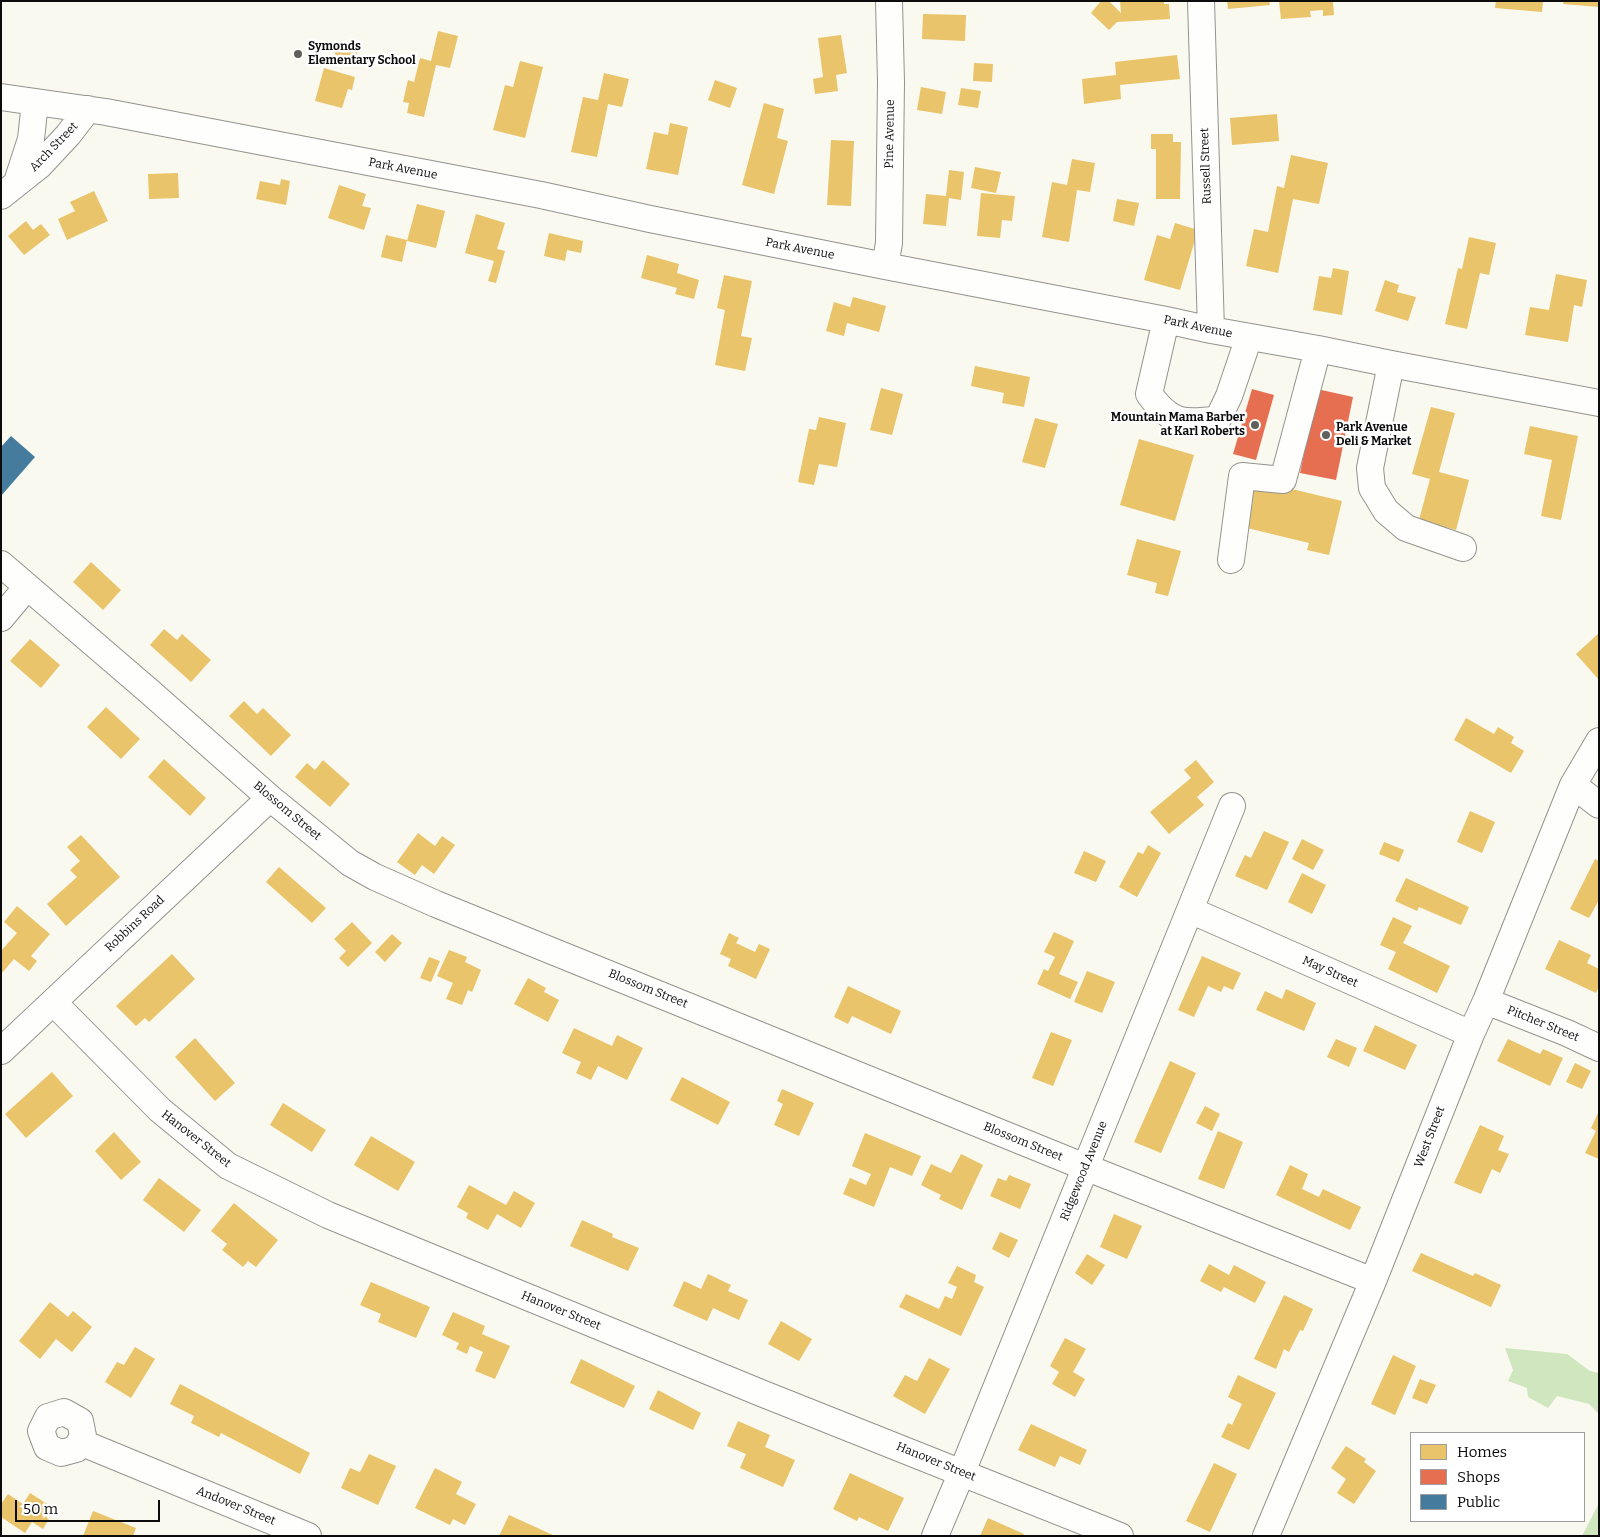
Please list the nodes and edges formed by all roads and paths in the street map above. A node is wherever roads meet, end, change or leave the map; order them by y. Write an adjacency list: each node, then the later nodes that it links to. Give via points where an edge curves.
1 (889, 1): 7 (street, Pine Avenue, via 889,243)
2 (1201, 1): 9 (street, Russell Street)
3 (1, 97): 4 (street, Park Avenue)
4 (35, 102): 5 (street, Park Avenue); 6 (street, Arch Street, via 31,139)
5 (88, 109): 6 (street, Arch Street, via 40,165); 7 (street, Park Avenue, via 541,195)
6 (9, 189)
7 (885, 266): 8 (street, Park Avenue)
8 (1166, 320): 9 (street, Park Avenue); 10 (street, via 1150,394 1173,419 1194,423 1218,419)
9 (1211, 330): 10 (street, Park Avenue)
10 (1249, 337): 11 (street, Park Avenue)
11 (1318, 349): 12 (street, Park Avenue); 15 (street, via 1283,480 1242,476)
12 (1391, 364): 13 (street, Park Avenue); 14 (street, via 1370,468 1372,488 1386,511 1406,528)
13 (1599, 403)
14 (1463, 548)
15 (1231, 560)
16 (1, 564): 17 (street, Blossom Street)
17 (27, 587): 18 (street); 21 (street, Blossom Street)
18 (1, 618)
19 (1599, 741): 20 (street, West Street)
20 (1573, 785): 22 (street); 25 (street, West Street)
21 (270, 798): 26 (street, Robbins Road); 30 (street, Blossom Street, via 350,863 375,877)
22 (1599, 805)
23 (1232, 806): 24 (street, Ridgewood Avenue)
24 (1190, 910): 27 (street, May Street); 30 (street, Ridgewood Avenue)
25 (1486, 1001): 27 (street, West Street); 28 (street, Pitcher Street)
26 (53, 1002): 29 (street, Robbins Road); 33 (street, Hanover Street, via 160,1110 228,1166 338,1219)
27 (1471, 1034): 31 (street, West Street)
28 (1599, 1048)
29 (1, 1051)
30 (1085, 1168): 31 (street, Blossom Street); 33 (street, Ridgewood Avenue)
31 (1374, 1281): 37 (street, West Street)
32 (80, 1442): 34 (street, Andover Street)
33 (962, 1472): 35 (street, Ridgewood Avenue); 36 (street, Hanover Street)
34 (308, 1536)
35 (935, 1536)
36 (1120, 1536)
37 (1266, 1536)

